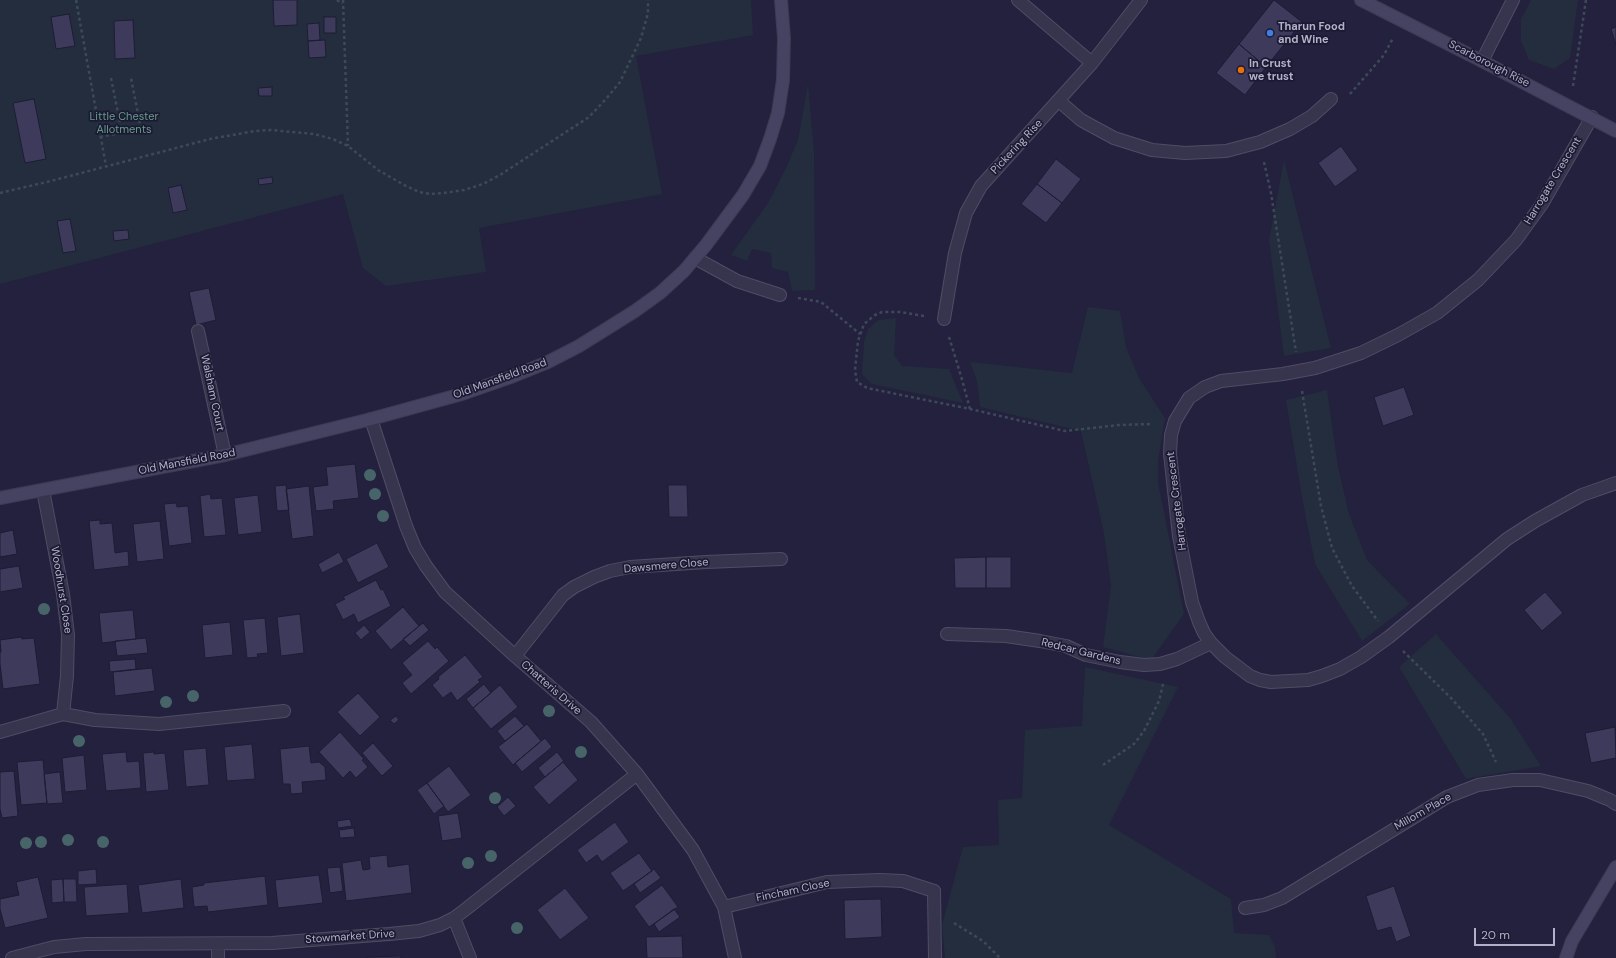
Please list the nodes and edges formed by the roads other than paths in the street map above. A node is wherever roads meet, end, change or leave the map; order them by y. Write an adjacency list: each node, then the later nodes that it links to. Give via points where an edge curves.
1 (782, 0): 12 (street, Old Mansfield Road, via 783,80 778,113 770,139 760,166 743,195)
2 (1018, 0): 7 (street)
3 (1141, 0): 7 (street, Pickering Rise)
4 (1361, 0): 6 (street, Scarborough Rise)
5 (1513, 0): 6 (street)
6 (1482, 61): 10 (street, Scarborough Rise)
7 (1092, 64): 9 (street, Pickering Rise)
8 (1331, 99): 9 (street, via 1307,120 1260,142 1226,151 1185,153 1152,150 1114,138 1081,120)
9 (1059, 101): 14 (street, Pickering Rise, via 981,186 966,213 955,253)
10 (1592, 117): 11 (street, Scarborough Rise); 23 (street, Harrogate Crescent, via 1542,204 1516,240 1478,280 1436,313 1362,353 1315,368 1221,381 1189,398 1175,421 1170,454 1179,536 1192,602 1204,633)
11 (1616, 131)
12 (695, 258): 13 (street, via 737,281); 16 (street, Old Mansfield Road, via 660,293 635,311 548,362 462,394)
13 (780, 296)
14 (944, 319)
15 (198, 330): 17 (street, Walsham Court)
16 (371, 418): 17 (street, Old Mansfield Road); 24 (street, Chatteris Drive, via 415,548 445,592)
17 (225, 455): 19 (street, Old Mansfield Road)
18 (1616, 483): 23 (street, Harrogate Crescent, via 1582,495 1535,520 1507,539 1389,637 1340,669 1308,680 1260,680 1250,676 1225,657)
19 (43, 490): 20 (street, Old Mansfield Road); 26 (street, Woodhurst Close, via 64,594 68,635)
20 (0, 498)
21 (781, 559): 24 (street, Dawsmere Close, via 630,567 610,571 574,587 563,595)
22 (947, 634): 23 (street, Redcar Gardens, via 1006,636 1040,641 1066,646 1086,655 1144,664 1167,662)
23 (1212, 643)
24 (515, 656): 28 (street, Chatteris Drive, via 591,722)
25 (284, 711): 26 (street, via 158,724 96,720)
26 (63, 714): 27 (street)
27 (0, 732)
28 (637, 774): 31 (street, Chatteris Drive, via 693,850); 33 (street, Stowmarket Drive)
29 (1616, 804): 32 (street, Millom Place, via 1588,791 1555,782 1504,781 1478,785 1447,797 1282,898 1264,906)
30 (1616, 867): 40 (street, via 1572,941)
31 (724, 907): 38 (street, Chatteris Drive); 39 (street, Fincham Close, via 827,882 903,881 934,891)
32 (1245, 908)
33 (454, 918): 34 (street, Stowmarket Drive, via 419,931 272,943); 37 (street)
34 (218, 944): 35 (street, Stowmarket Drive, via 86,944 54,947); 36 (street)
35 (12, 958)
36 (218, 958)
37 (470, 958)
38 (735, 958)
39 (935, 958)
40 (1566, 958)

